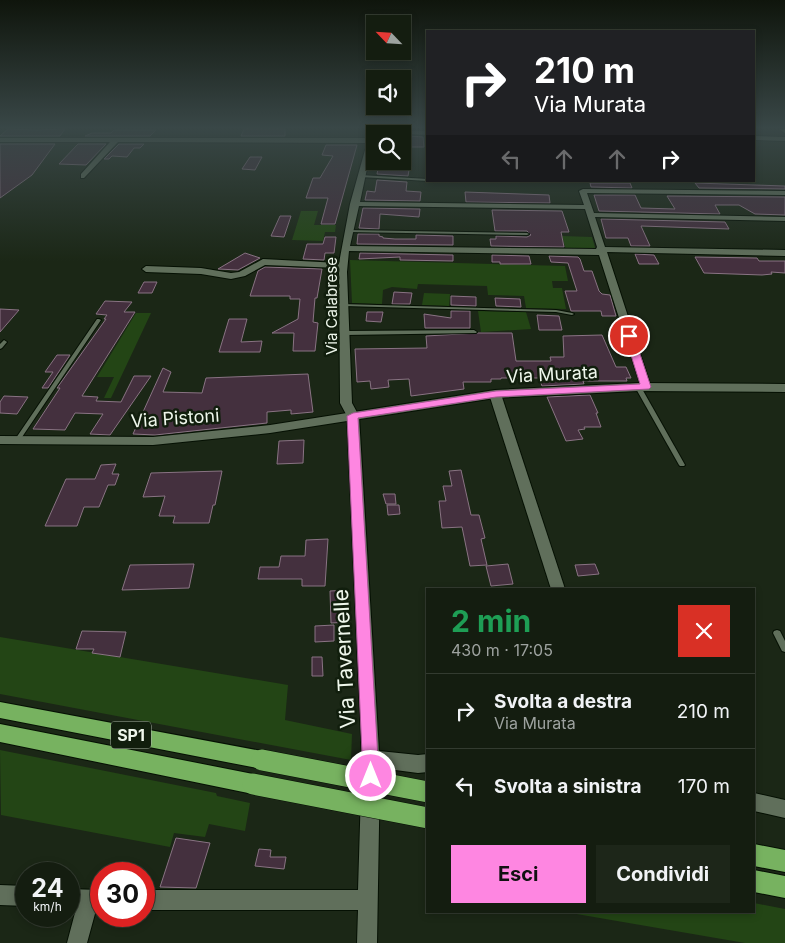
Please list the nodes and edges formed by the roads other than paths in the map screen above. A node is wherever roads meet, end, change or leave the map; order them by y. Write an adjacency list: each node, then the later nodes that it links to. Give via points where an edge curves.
1 (87, 173): 3 (street)
2 (362, 173): 4 (street, Via Calabrese)
3 (84, 176)
4 (361, 176): 5 (lane); 7 (street, Via Calabrese)
5 (426, 180)
6 (785, 193): 8 (street, via 584,190)
7 (354, 204): 8 (street); 10 (street, Via Calabrese)
8 (589, 211): 9 (street); 13 (street)
9 (785, 219)
10 (348, 231): 11 (lane); 12 (street, Via Calabrese)
11 (527, 234)
12 (345, 248): 13 (street); 15 (street, Via Calabrese)
13 (601, 251): 14 (street); 22 (street)
14 (785, 253)
15 (343, 266): 16 (street, via 264,262 231,276 201,271); 17 (street, Via Calabrese)
16 (146, 269)
17 (344, 305): 18 (lane); 21 (street, Via Calabrese)
18 (572, 314)
19 (99, 320): 26 (lane)
20 (474, 332): 21 (lane)
21 (344, 333): 25 (street, Via Calabrese, via 346,403)
22 (642, 387): 23 (street, Via Murata); 24 (street, Via Murata); 28 (lane)
23 (785, 388)
24 (496, 394): 25 (street, Via Murata); 29 (street)
25 (353, 416): 26 (street, Via Pistoni, via 270,429 153,441); 34 (street, Via Tavernelle)
26 (18, 439): 27 (street, Via Pistoni)
27 (0, 440)
28 (682, 465)
29 (558, 588)
30 (777, 633): 31 (lane)
31 (785, 649)
32 (0, 710): 36 (highway, SP1, bridge)
33 (0, 734): 39 (highway, SP1, bridge)
34 (371, 759): 35 (street); 48 (street, Via Tavernelle)
35 (426, 763)
36 (426, 792)
37 (755, 802): 38 (street)
38 (785, 809)
39 (426, 818)
40 (755, 855): 41 (highway)
41 (785, 862)
42 (755, 881): 43 (highway)
43 (785, 887)
44 (0, 895): 45 (street)
45 (15, 896)
46 (86, 900): 49 (street)
47 (155, 900): 48 (street)
48 (368, 900): 50 (street, Via Tavernelle)
49 (77, 943)
50 (367, 943)

